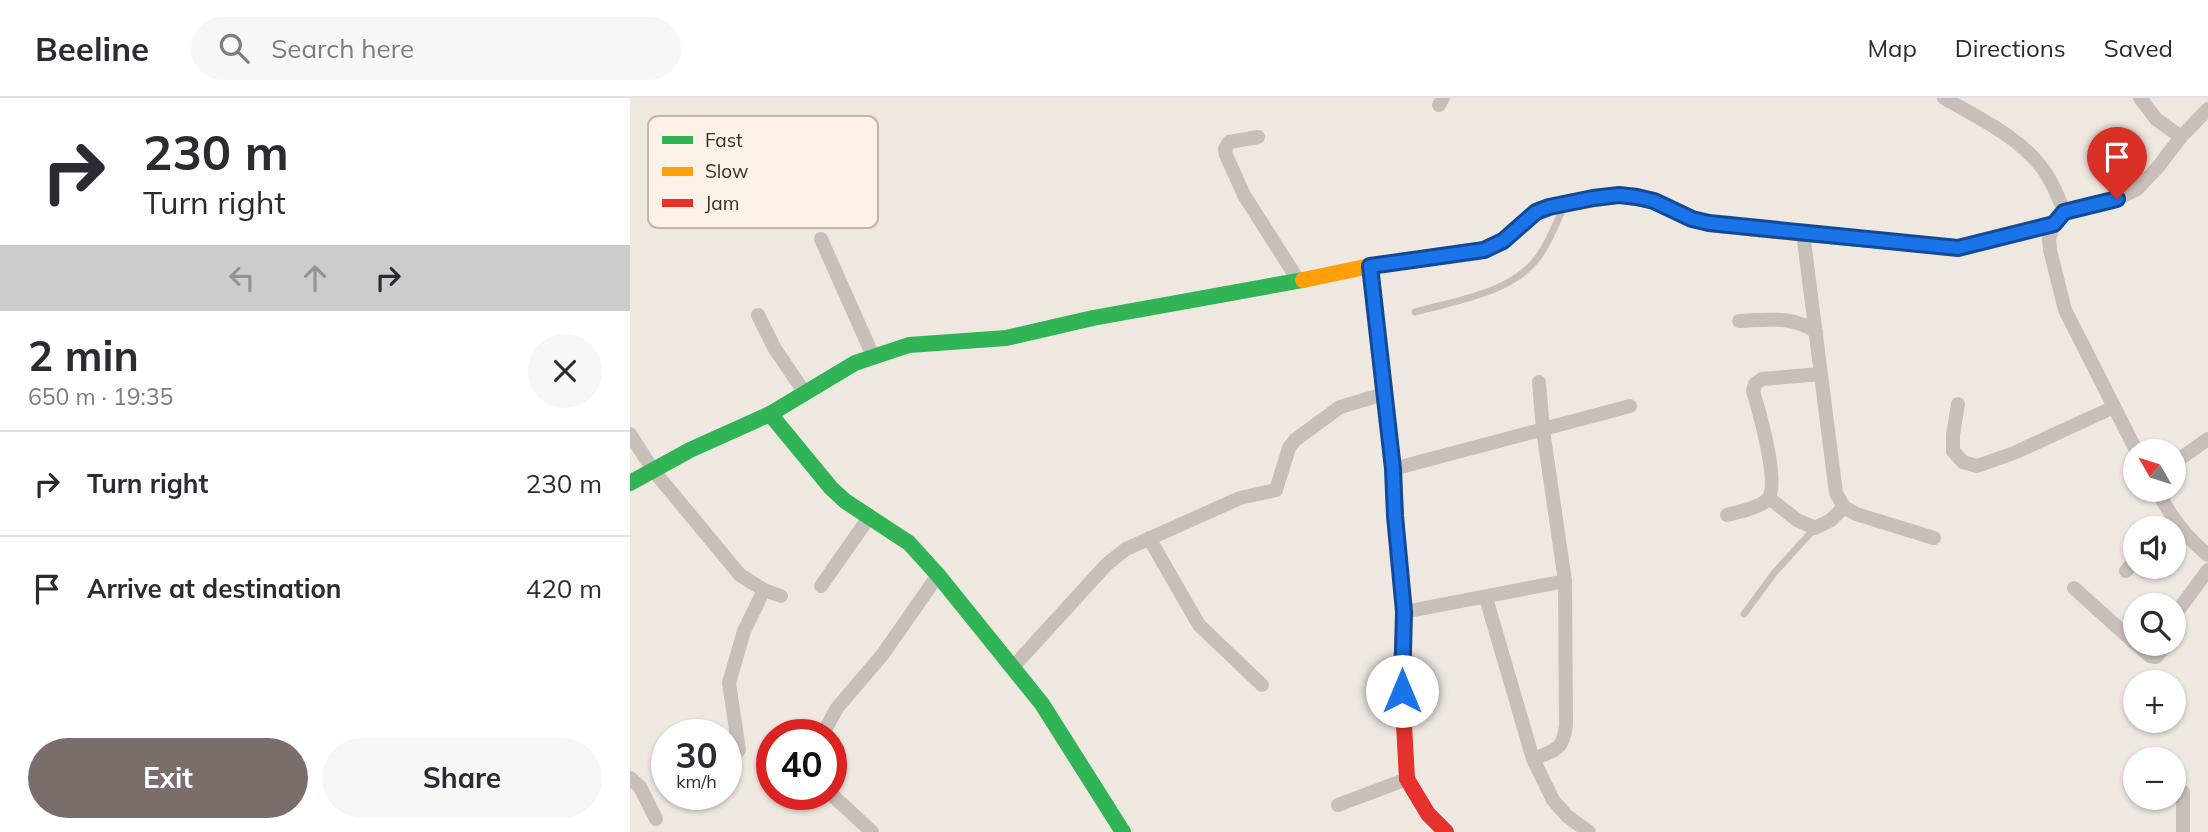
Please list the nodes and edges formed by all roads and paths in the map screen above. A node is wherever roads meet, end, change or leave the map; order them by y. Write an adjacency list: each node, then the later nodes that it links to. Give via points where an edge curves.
1 (1944, 98): 7 (street, via 1985,121 2034,158 2055,189)
2 (2140, 98): 5 (street, via 2156,119)
3 (2208, 109): 5 (street)
4 (1258, 137): 11 (street, via 1229,142 1226,155 1244,195)
5 (2181, 137): 7 (street, via 2137,189)
6 (1565, 204): 8 (street, via 1619,195 1654,201 1709,223); 10 (street, via 1536,212 1503,241 1484,250); 12 (lane, via 1541,254 1509,282)
7 (2059, 218): 8 (street, via 1958,248); 23 (street, via 2049,238 2049,250 2065,310)
8 (1803, 233): 15 (street)
9 (821, 239): 16 (street)
10 (1370, 266): 11 (street); 20 (street)
11 (1298, 281): 16 (street, via 1006,338 909,345)
12 (1415, 312)
13 (758, 315): 19 (street)
14 (1739, 321): 15 (street, via 1789,319)
15 (1816, 332): 17 (street)
16 (873, 356): 19 (street)
17 (1821, 374): 33 (street, via 1762,379 1755,384 1768,448); 35 (street, via 1836,494)
18 (1539, 382): 25 (street)
19 (805, 393): 24 (street)
20 (1384, 394): 30 (street); 40 (street, via 1340,407 1295,440 1276,489 1240,498)
21 (1958, 404): 23 (street, via 1953,451 1963,462 1977,466)
22 (1630, 405): 25 (street)
23 (2114, 407): 27 (street)
24 (770, 414): 31 (street); 38 (street, via 831,488)
25 (1543, 430): 30 (street); 45 (street)
26 (630, 434): 31 (street)
27 (2130, 439)
28 (2208, 439): 29 (street)
29 (2186, 455)
30 (1393, 469): 52 (street)
31 (653, 470): 32 (street); 48 (street, via 740,575)
32 (630, 483)
33 (1769, 498): 36 (street); 39 (street)
34 (2163, 502): 37 (street)
35 (1844, 507): 39 (street); 41 (street)
36 (1727, 515)
37 (2170, 515): 42 (street)
38 (870, 516): 44 (street, via 909,543); 46 (street)
39 (1815, 528): 53 (lane, via 1774,572)
40 (1149, 538): 55 (street, via 1107,564); 56 (street, via 1199,625)
41 (1934, 538)
42 (2208, 555)
43 (2208, 570): 51 (street)
44 (938, 575): 55 (street); 58 (street)
45 (1565, 581): 50 (street); 59 (street, via 1565,738 1556,750)
46 (821, 586)
47 (2074, 588): 54 (street)
48 (764, 590): 49 (street); 57 (street, via 744,631 729,683)
49 (781, 596)
50 (1486, 598): 52 (street); 59 (street)
51 (2186, 599)
52 (1404, 612): 61 (street, via 1401,670)
53 (1744, 614)
54 (2123, 631)
55 (1013, 667): 67 (street, via 1062,734)
56 (1262, 685)
57 (734, 719)
58 (831, 719)
59 (1533, 759): 69 (street, via 1553,800)
60 (630, 778): 65 (street, via 640,787)
61 (1407, 779): 62 (street); 68 (street, via 1428,814)
62 (1338, 805)
63 (847, 809): 66 (street)
64 (2183, 810): 70 (street)
65 (656, 819)
66 (872, 832)
67 (1123, 832)
68 (1446, 832)
69 (1589, 832)
70 (2182, 832)

